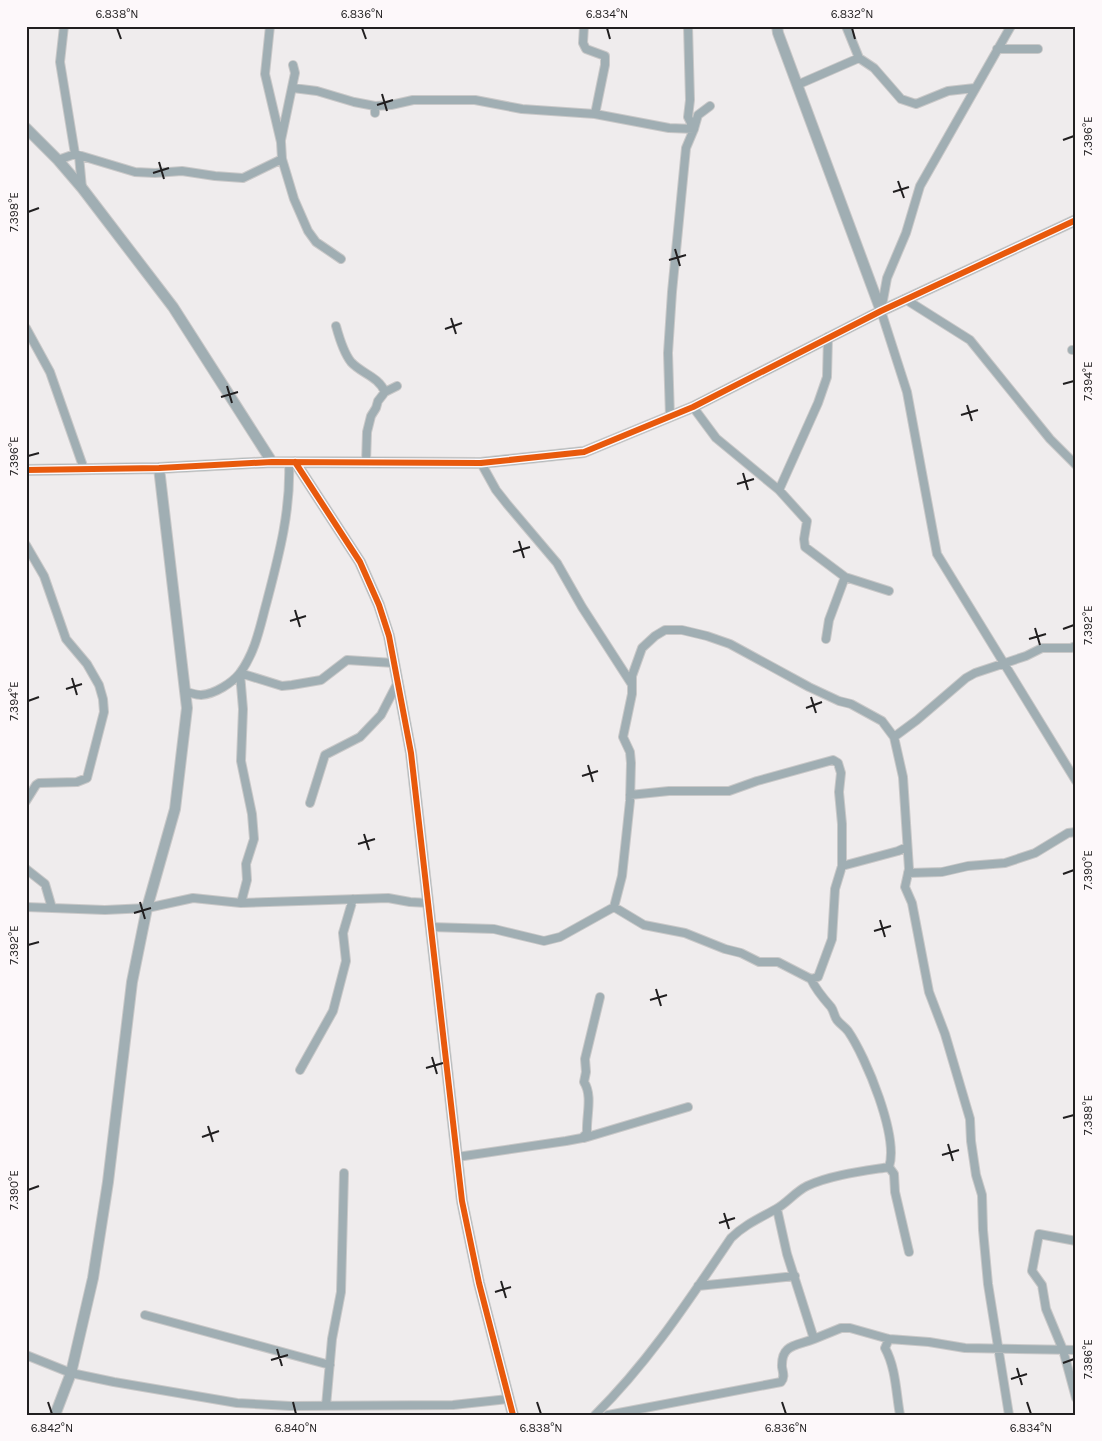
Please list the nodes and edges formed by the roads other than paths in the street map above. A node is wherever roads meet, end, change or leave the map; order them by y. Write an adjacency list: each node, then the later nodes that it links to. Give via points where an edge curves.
1 (64, 26): 20 (street, via 60,62)
2 (270, 26): 19 (street, via 265,74)
3 (584, 26): 16 (street, via 582,43 586,50 605,56)
4 (688, 26): 18 (street, via 688,117)
5 (777, 26): 12 (street)
6 (846, 26): 10 (street)
7 (1011, 26): 8 (street)
8 (998, 49): 9 (street); 14 (street)
9 (1038, 49)
10 (859, 58): 12 (street); 14 (street, via 874,68 901,99 916,104 948,91)
11 (293, 65): 13 (street, via 296,73)
12 (797, 85): 27 (street)
13 (293, 88): 16 (street, via 317,91 375,110 413,100 469,100 522,109); 19 (street)
14 (975, 88): 27 (street, via 920,186 906,233 886,278)
15 (710, 106): 18 (street, via 698,115)
16 (595, 114): 18 (street, via 669,128)
17 (26, 128): 22 (street)
18 (694, 129): 34 (street, via 686,148 672,292 668,353)
19 (281, 142): 21 (street)
20 (77, 155): 21 (street, via 135,172 182,171 243,178); 22 (street); 23 (street)
21 (282, 159): 25 (street, via 308,231 316,242)
22 (58, 160): 23 (street)
23 (82, 188): 35 (street, via 173,307)
24 (1076, 220): 26 (street)
25 (341, 259)
26 (905, 299): 27 (street); 39 (street, via 970,340 1050,439)
27 (881, 311): 30 (street); 50 (street, via 907,392 937,554)
28 (336, 326): 32 (street, via 351,361 381,383)
29 (26, 328): 41 (street, via 50,372)
30 (828, 338): 33 (street); 43 (street, via 827,378)
31 (397, 386): 32 (street)
32 (385, 392): 37 (street, via 371,416)
33 (693, 407): 34 (street); 43 (street, via 716,438)
34 (670, 417): 38 (street, via 584,452)
35 (272, 462): 36 (street); 40 (street)
36 (292, 462): 37 (street); 49 (street, via 360,562 384,621); 51 (street, via 284,535 254,651)
37 (366, 463): 38 (street)
38 (481, 464): 53 (street, via 506,504 557,563)
39 (1076, 465)
40 (159, 468): 41 (street); 54 (street)
41 (84, 469): 42 (street)
42 (26, 470)
43 (779, 490): 45 (street, via 807,521 805,548)
44 (26, 545): 58 (street, via 44,576 66,639 87,664 98,685 104,712 87,778 77,782 39,783)
45 (845, 577): 46 (street); 47 (street, via 829,620)
46 (889, 591)
47 (826, 639)
48 (1076, 646): 50 (street, via 1042,648)
49 (394, 663): 51 (street, via 347,660 321,680 282,686); 52 (street)
50 (1004, 664): 55 (street, via 966,678); 56 (street)
51 (240, 673): 54 (street, via 211,693); 66 (street, via 243,709 241,761 254,829)
52 (398, 682): 59 (street, via 381,715 360,737 325,755); 67 (street)
53 (631, 683): 55 (street, via 642,648 665,630 682,630 730,644 809,687 852,704 882,721); 57 (street, via 632,694 622,736 630,758)
54 (186, 692): 71 (street, via 175,809)
55 (894, 737): 61 (street, via 903,776)
56 (1076, 781)
57 (630, 795): 62 (street, via 668,791 729,792 833,760 838,763 841,773); 69 (street, via 622,876)
58 (26, 801)
59 (310, 803)
60 (1076, 832): 64 (street, via 1068,833 1035,853 1005,863)
61 (907, 847): 62 (street); 64 (street)
62 (842, 866): 73 (street, via 835,889 832,939 818,977)
63 (26, 869): 70 (street, via 45,884)
64 (908, 873): 89 (street, via 905,888 912,903 925,976 970,1119 976,1175 982,1195 984,1246)
65 (353, 899): 66 (street); 67 (street, via 388,898); 75 (street, via 343,933 346,962 333,1011)
66 (241, 903): 71 (street, via 193,898)
67 (428, 903): 72 (street)
68 (26, 907): 70 (street)
69 (614, 907): 72 (street, via 544,942 494,928); 73 (street, via 644,925 685,933 759,962 778,962)
70 (52, 908): 71 (street)
71 (147, 908): 94 (street, via 132,982 93,1278)
72 (431, 927): 78 (street)
73 (811, 979): 79 (street, via 859,1049 878,1093 892,1143)
74 (600, 997): 77 (street, via 585,1059 584,1082 589,1096 587,1133)
75 (300, 1070)
76 (688, 1107): 77 (street)
77 (582, 1138): 78 (street)
78 (457, 1157): 96 (street, via 462,1201 479,1283)
79 (889, 1167): 81 (street, via 809,1185); 83 (street, via 894,1174)
80 (344, 1174): 93 (street, via 341,1292)
81 (776, 1209): 84 (street); 85 (street, via 740,1229)
82 (1076, 1240): 90 (street, via 1039,1234 1032,1271 1042,1285 1046,1309)
83 (909, 1252)
84 (795, 1276): 85 (street); 87 (street)
85 (698, 1286): 102 (street, via 630,1378)
86 (145, 1315): 93 (street)
87 (814, 1338): 88 (street, via 850,1328); 103 (street, via 784,1351 782,1382)
88 (889, 1339): 89 (street, via 965,1348); 104 (street, via 885,1348)
89 (998, 1348): 90 (street); 105 (street)
90 (1064, 1350): 91 (street); 95 (street)
91 (1076, 1350)
92 (26, 1355): 94 (street)
93 (330, 1365): 98 (street)
94 (71, 1372): 97 (street, via 237,1403); 99 (street)
95 (1076, 1398)
96 (508, 1399): 98 (street, via 453,1405); 101 (street)
97 (290, 1406): 98 (street); 100 (street)
98 (326, 1406)
99 (55, 1415)
100 (292, 1415)
101 (513, 1415)
102 (594, 1415)
103 (608, 1415)
104 (900, 1415)
105 (1009, 1415)

